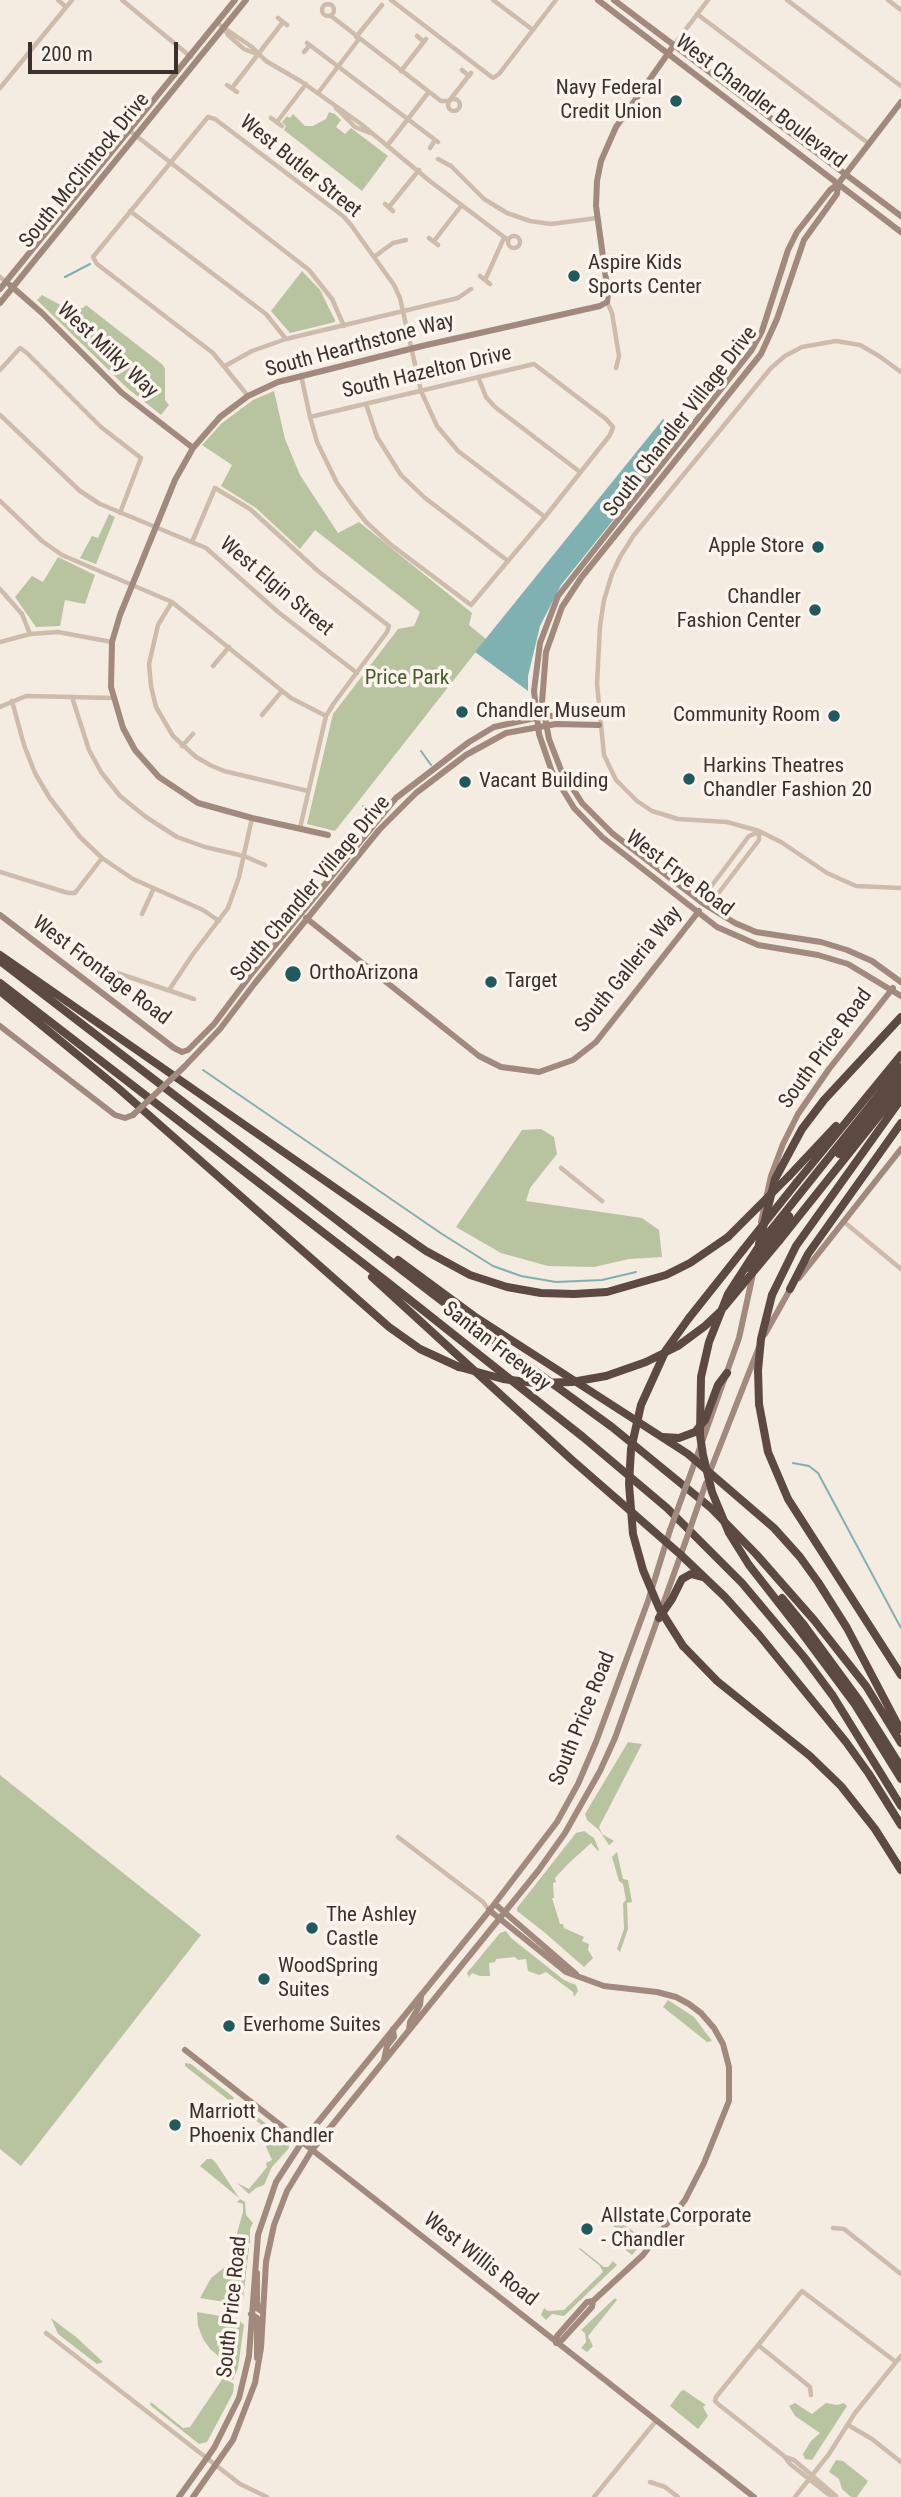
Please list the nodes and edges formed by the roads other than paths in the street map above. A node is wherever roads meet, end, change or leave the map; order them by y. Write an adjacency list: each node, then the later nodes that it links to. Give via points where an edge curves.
1 (58, 0): 16 (street)
2 (72, 0): 16 (street)
3 (122, 0): 29 (street)
4 (235, 0): 21 (street, South McClintock Drive)
5 (246, 0): 22 (street, South McClintock Drive)
6 (391, 0): 23 (street, via 493,78)
7 (493, 0): 23 (street)
8 (556, 0): 23 (street)
9 (598, 0): 26 (street, West Chandler Boulevard)
10 (614, 0): 26 (street, West Chandler Boulevard)
11 (708, 0): 18 (street)
12 (787, 0): 35 (street)
13 (888, 0): 17 (street)
14 (332, 2): 19 (street); 19 (street, via 322,11)
15 (382, 5): 25 (street)
16 (66, 7): 36 (street)
17 (901, 10)
18 (697, 14): 26 (street); 45 (street)
19 (331, 16): 25 (street)
20 (283, 22): 28 (street)
21 (217, 23): 22 (street); 29 (street, South McClintock Drive)
22 (224, 28): 28 (street); 30 (street, South McClintock Drive)
23 (533, 30)
24 (417, 36): 33 (street, via 425,40)
25 (358, 38): 31 (street); 33 (street)
26 (671, 49): 51 (street, West Chandler Boulevard); 52 (street, West Chandler Boulevard); 57 (street, via 606,146 596,187)
27 (304, 52): 31 (street, via 308,44)
28 (257, 55): 34 (street); 37 (street)
29 (190, 56): 30 (street); 43 (street, South McClintock Drive)
30 (200, 58): 44 (street, South McClintock Drive)
31 (338, 66): 38 (street); 42 (street)
32 (462, 70): 39 (street, via 470,74 449,101)
33 (401, 71): 39 (street)
34 (306, 84): 38 (street); 41 (street, via 279,124)
35 (901, 86)
36 (0, 88)
37 (232, 88)
38 (318, 93): 46 (street, via 355,127)
39 (428, 93): 42 (street)
40 (901, 102): 45 (street)
41 (271, 118)
42 (408, 120): 46 (street); 47 (street, via 437,141)
43 (130, 131): 44 (street); 65 (street, South McClintock Drive)
44 (136, 136): 49 (street); 66 (street, South McClintock Drive)
45 (868, 143): 51 (street)
46 (387, 146): 50 (street)
47 (429, 148)
48 (438, 159): 57 (street, via 484,200 518,217 551,224)
49 (169, 163): 55 (street); 63 (street, West Butler Street, via 208,117 215,119 343,216); 72 (street, via 309,270 332,299)
50 (419, 170): 53 (street); 54 (street)
51 (846, 174): 52 (street); 56 (street, West Chandler Boulevard)
52 (838, 184): 58 (street, South Chandler Village Drive); 59 (street, West Chandler Boulevard); 60 (street, South Chandler Village Drive)
53 (461, 206): 62 (street); 64 (street, via 506,239 488,282)
54 (389, 207)
55 (130, 211): 73 (street, via 266,314); 75 (street, via 93,257 97,264)
56 (901, 216)
57 (597, 218): 69 (street)
58 (797, 232): 60 (street); 112 (street, South Chandler Village Drive, via 751,351 558,596 537,656)
59 (901, 232)
60 (807, 235): 111 (street, South Chandler Village Drive, via 761,354 562,607 544,663)
61 (406, 240): 63 (street)
62 (434, 241)
63 (374, 257): 71 (street, West Butler Street, via 394,285)
64 (480, 276)
65 (3, 279): 66 (street, West Milky Way); 67 (street, South McClintock Drive)
66 (13, 287): 70 (street, South McClintock Drive); 86 (street, West Milky Way, via 122,393)
67 (0, 289)
68 (471, 289): 71 (street, via 458,298)
69 (607, 302): 74 (street, South Hearthstone Way); 76 (street, via 619,356)
70 (0, 303)
71 (403, 312): 72 (street); 74 (street, West Butler Street)
72 (344, 326): 73 (street)
73 (286, 339): 75 (street)
74 (412, 349): 79 (street, South Hearthstone Way); 81 (street, West Butler Street)
75 (225, 366): 82 (street)
76 (616, 368)
77 (0, 370): 89 (street, via 20,348 101,427 141,458)
78 (901, 372): 109 (street, via 860,345 836,341 802,347 771,368 635,535 612,574 600,626)
79 (301, 375): 82 (street, South Hearthstone Way); 85 (street)
80 (478, 377): 81 (street, South Hazelton Drive); 87 (street, via 495,407); 87 (street, South Hazelton Drive, via 534,365 613,427)
81 (421, 391): 83 (street, South Hazelton Drive); 90 (street, West Butler Street, via 451,444)
82 (248, 396): 86 (street, South Hearthstone Way, via 220,417)
83 (366, 404): 85 (street, South Hazelton Drive); 93 (street, via 377,437 401,475)
84 (0, 415): 89 (street, West Elgin Street, via 80,491)
85 (310, 417): 93 (street, via 337,483 366,522 471,605)
86 (193, 449): 91 (street, South Hearthstone Way)
87 (580, 472): 90 (street)
88 (0, 501): 94 (street, via 62,555)
89 (120, 513): 91 (street, West Elgin Street)
90 (545, 517): 93 (street)
91 (156, 527): 92 (street, West Elgin Street); 94 (street, South Hearthstone Way)
92 (192, 542): 102 (street, West Elgin Street, via 218,557); 102 (street, via 215,488 250,509 389,626)
93 (508, 561)
94 (132, 585): 96 (street); 99 (street, South Hearthstone Way)
95 (0, 589): 97 (street, via 22,614)
96 (172, 602): 100 (street); 115 (street, via 158,625 149,664 161,716)
97 (30, 634): 98 (street); 99 (street, via 58,632)
98 (0, 642)
99 (112, 642): 105 (street, South Hearthstone Way)
100 (229, 648): 101 (street); 103 (street)
101 (213, 666)
102 (356, 673): 110 (street)
103 (282, 691): 108 (street); 110 (street)
104 (72, 697): 105 (street); 106 (street, via 26,696); 121 (street, via 89,750 120,796 177,836)
105 (113, 698): 117 (street, South Hearthstone Way, via 129,739 159,778 198,803)
106 (12, 701): 107 (street); 122 (street, via 42,785 64,818)
107 (0, 707)
108 (262, 715)
109 (598, 715): 111 (street, South Chandler Village Drive); 113 (street)
110 (326, 716): 116 (street)
111 (545, 721): 112 (street, South Chandler Village Drive); 113 (street, South Chandler Village Drive); 127 (street, West Frye Road, via 561,770 587,809)
112 (536, 722): 128 (street, West Frye Road, via 556,780 582,818); 129 (street, South Chandler Village Drive, via 481,733 396,798); 132 (street, South Chandler Village Drive, via 482,744 416,793 390,817)
113 (599, 725): 119 (street, via 610,770 637,802 670,817 727,822)
114 (194, 734): 115 (street)
115 (182, 746): 116 (street, via 224,771)
116 (309, 791): 118 (street)
117 (253, 818): 118 (street, South Hearthstone Way); 121 (street)
118 (300, 829): 120 (street, South Hearthstone Way)
119 (759, 831): 125 (street, via 844,882); 127 (street, South Galleria Way, via 759,840 714,899); 127 (street, South Galleria Way, via 749,836 706,893)
120 (328, 835)
121 (244, 856): 123 (street); 133 (street, via 234,894)
122 (102, 858): 124 (street, via 75,893); 126 (street)
123 (265, 865)
124 (0, 872)
125 (901, 888)
126 (153, 890): 130 (street); 133 (street)
127 (705, 904): 128 (street, South Galleria Way); 138 (street, West Frye Road, via 756,932 847,950)
128 (698, 912): 132 (street, South Galleria Way, via 592,1046 566,1064 528,1072 500,1067 469,1049); 143 (street, West Frye Road, via 743,940 831,957)
129 (300, 913): 132 (street, South Galleria Way); 147 (street, South Chandler Village Drive, via 208,1031)
130 (142, 914)
131 (0, 915): 147 (street, West Frontage Road)
132 (307, 919): 149 (street, South Chandler Village Drive, via 220,1029)
133 (219, 921): 141 (street)
134 (0, 955): 152 (highway, bridge, via 426,1251 470,1275 541,1293 607,1292 690,1263 728,1237)
135 (0, 961): 159 (highway, Santan Freeway)
136 (82, 961): 137 (street)
137 (116, 973): 140 (street); 141 (street)
138 (900, 980): 143 (street, South Price Road)
139 (0, 983): 161 (highway, Santan Freeway)
140 (112, 984)
141 (169, 990): 144 (street)
142 (0, 991): 153 (highway, bridge, via 118,1088 389,1327 420,1349 459,1367 535,1383 606,1376 678,1346 705,1326)
143 (897, 993): 163 (street, South Price Road, via 819,1083 793,1124 766,1193)
144 (194, 999)
145 (901, 1017): 163 (highway, via 824,1100 792,1146 772,1191)
146 (0, 1026): 149 (street, South Chandler Village Drive, bridge, via 119,1117 133,1115)
147 (181, 1052): 149 (street)
148 (901, 1055): 152 (highway)
149 (184, 1066)
150 (901, 1068): 162 (highway)
151 (901, 1078): 162 (highway)
152 (875, 1087): 183 (highway, bridge, via 666,1350 643,1398 631,1449 629,1484 633,1534 643,1570 659,1608 684,1646 717,1681 834,1779)
153 (901, 1088)
154 (901, 1099): 175 (highway, bridge, via 800,1240 782,1273 761,1339 758,1370 768,1452 788,1499)
155 (901, 1123): 165 (highway, via 807,1254)
156 (901, 1149): 160 (street, South Price Road)
157 (561, 1168): 158 (street)
158 (602, 1201)
159 (319, 1206): 167 (highway, via 474,1315); 177 (highway, Santan Freeway, via 612,1427 711,1508 814,1620 866,1686)
160 (843, 1221): 164 (street); 165 (street, South Price Road)
161 (334, 1242): 170 (highway); 180 (highway, Santan Freeway, via 583,1437 696,1535 804,1657)
162 (765, 1242): 174 (highway, bridge, via 738,1284 714,1342 705,1390 706,1443 716,1487 733,1529)
163 (756, 1258): 166 (street, South Price Road, via 743,1325)
164 (901, 1269)
165 (790, 1289): 169 (street, South Price Road, via 752,1361)
166 (727, 1373): 167 (highway, via 695,1432 679,1438); 168 (street, South Price Road)
167 (661, 1437): 168 (highway)
168 (696, 1460): 169 (highway); 170 (street, South Price Road, bridge)
169 (710, 1472): 171 (street, South Price Road, bridge); 176 (highway, via 800,1557 846,1628)
170 (666, 1541): 171 (highway); 185 (street, South Price Road, via 588,1763 547,1837)
171 (681, 1555): 172 (highway); 173 (street, South Price Road)
172 (708, 1581): 173 (highway, via 696,1574 682,1579); 181 (highway, via 759,1635 846,1742)
173 (659, 1618): 187 (street, South Price Road, via 600,1771 557,1845)
174 (802, 1627): 178 (highway, via 859,1700); 179 (highway)
175 (901, 1675)
176 (901, 1732)
177 (901, 1743)
178 (901, 1767)
179 (901, 1779)
180 (901, 1806)
181 (901, 1825)
182 (398, 1837): 184 (street)
183 (901, 1870)
184 (483, 1902): 185 (street); 186 (street)
185 (495, 1904): 186 (street, South Price Road); 187 (street)
186 (489, 1910): 188 (street); 190 (street, South Price Road)
187 (505, 1912): 188 (street, South Price Road); 189 (street)
188 (500, 1919): 189 (street, via 566,1972); 192 (street, South Price Road)
189 (577, 1975): 203 (street, via 604,1986 676,1997 701,2013 723,2044 730,2076 729,2101 685,2200 643,2255)
190 (421, 1994): 191 (street, South Price Road); 192 (street)
191 (393, 2029): 194 (street); 195 (street, South Price Road)
192 (410, 2030): 194 (street, South Price Road)
193 (185, 2050): 195 (street, West Willis Road)
194 (383, 2062): 196 (street, South Price Road)
195 (302, 2142): 196 (street, West Willis Road); 198 (street, South Price Road, via 268,2200)
196 (312, 2150): 200 (street, South Price Road, via 287,2190 274,2225 266,2262); 203 (street, West Willis Road)
197 (833, 2228): 199 (street, via 844,2229)
198 (255, 2257): 200 (street, via 258,2309); 201 (street, South Price Road)
199 (901, 2274)
200 (264, 2312): 207 (street, South Price Road)
201 (251, 2314): 207 (street, via 257,2318); 211 (street, South Price Road, via 249,2356 239,2398)
202 (46, 2333): 211 (street)
203 (556, 2343): 209 (street, West Willis Road)
204 (758, 2345): 206 (street, via 802,2291); 208 (street, via 810,2387); 214 (street, via 715,2401)
205 (901, 2356): 206 (street)
206 (895, 2362): 210 (street)
207 (258, 2365): 213 (street, South Price Road, via 242,2422)
208 (811, 2395)
209 (656, 2421): 219 (street); 221 (street, West Willis Road)
210 (848, 2425): 212 (street); 214 (street)
211 (207, 2459): 213 (street); 216 (street, South Price Road)
212 (901, 2462)
213 (215, 2466): 217 (street, South Price Road); 218 (street)
214 (811, 2477): 222 (street); 223 (street)
215 (650, 2482): 220 (street)
216 (179, 2497)
217 (193, 2497)
218 (267, 2497)
219 (594, 2497)
220 (678, 2497)
221 (754, 2497)
222 (794, 2497)
223 (836, 2497)

